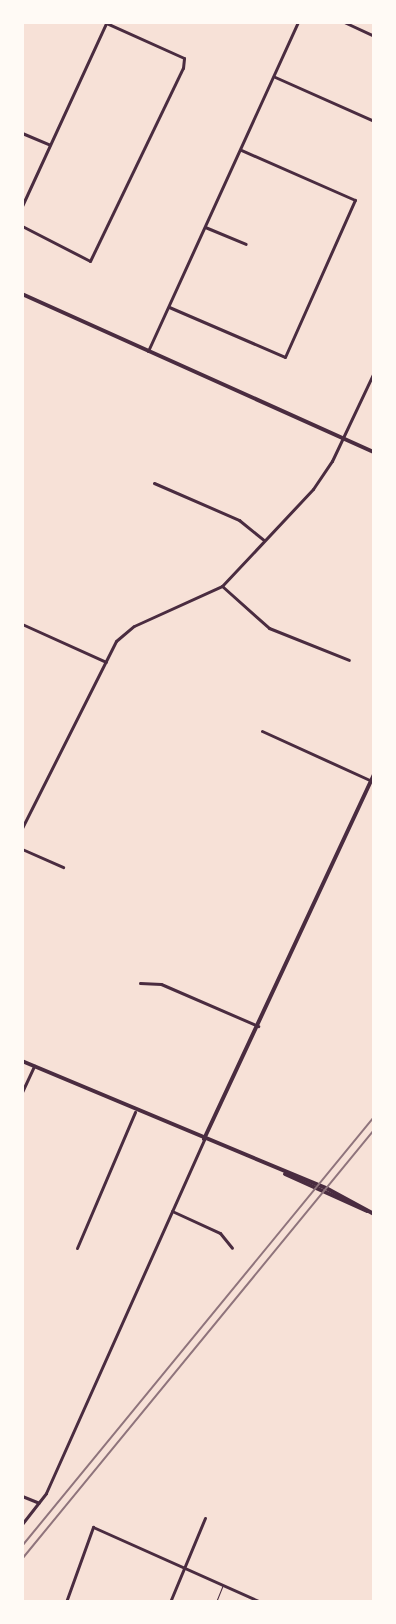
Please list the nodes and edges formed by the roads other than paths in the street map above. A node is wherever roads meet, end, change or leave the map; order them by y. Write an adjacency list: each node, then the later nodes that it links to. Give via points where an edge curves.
1 (298, 22): 5 (street)
2 (344, 22): 4 (street)
3 (106, 23): 8 (street); 11 (street, via 184,58 156,130 126,181 90,261)
4 (374, 36)
5 (274, 77): 6 (street); 9 (street)
6 (374, 121)
7 (22, 133): 8 (street)
8 (50, 145): 10 (street)
9 (241, 150): 12 (street); 15 (street, via 355,200 285,357)
10 (22, 206)
11 (22, 226)
12 (205, 227): 13 (street); 15 (street)
13 (246, 244)
14 (22, 294): 16 (street)
15 (169, 307): 16 (street)
16 (148, 351): 18 (street)
17 (374, 372): 18 (street)
18 (344, 438): 19 (street); 21 (street, via 313,488)
19 (374, 452)
20 (154, 483): 21 (street, via 239,520)
21 (264, 540): 22 (street)
22 (222, 586): 24 (street, via 269,628); 25 (street, via 134,626 116,641)
23 (22, 624): 25 (street)
24 (349, 660)
25 (106, 662): 29 (street)
26 (262, 730): 28 (street)
27 (374, 774): 28 (street)
28 (372, 781): 33 (street)
29 (22, 828)
30 (22, 849): 31 (street)
31 (63, 867)
32 (140, 982): 33 (street, via 161,984)
33 (258, 1026): 38 (street)
34 (22, 1061): 35 (street)
35 (34, 1066): 36 (street); 37 (street)
36 (22, 1092)
37 (135, 1112): 38 (street); 41 (street)
38 (204, 1139): 39 (street); 40 (street)
39 (172, 1211): 42 (street, via 220,1233); 44 (street)
40 (373, 1213)
41 (77, 1248)
42 (232, 1248)
43 (22, 1496): 44 (street)
44 (39, 1503): 46 (street)
45 (205, 1518): 47 (street)
46 (22, 1524)
47 (184, 1567): 48 (street); 49 (street, via 92,1527); 50 (street)
48 (224, 1585): 51 (lane); 52 (street)
49 (66, 1602)
50 (170, 1602)
51 (216, 1602)
52 (261, 1602)

